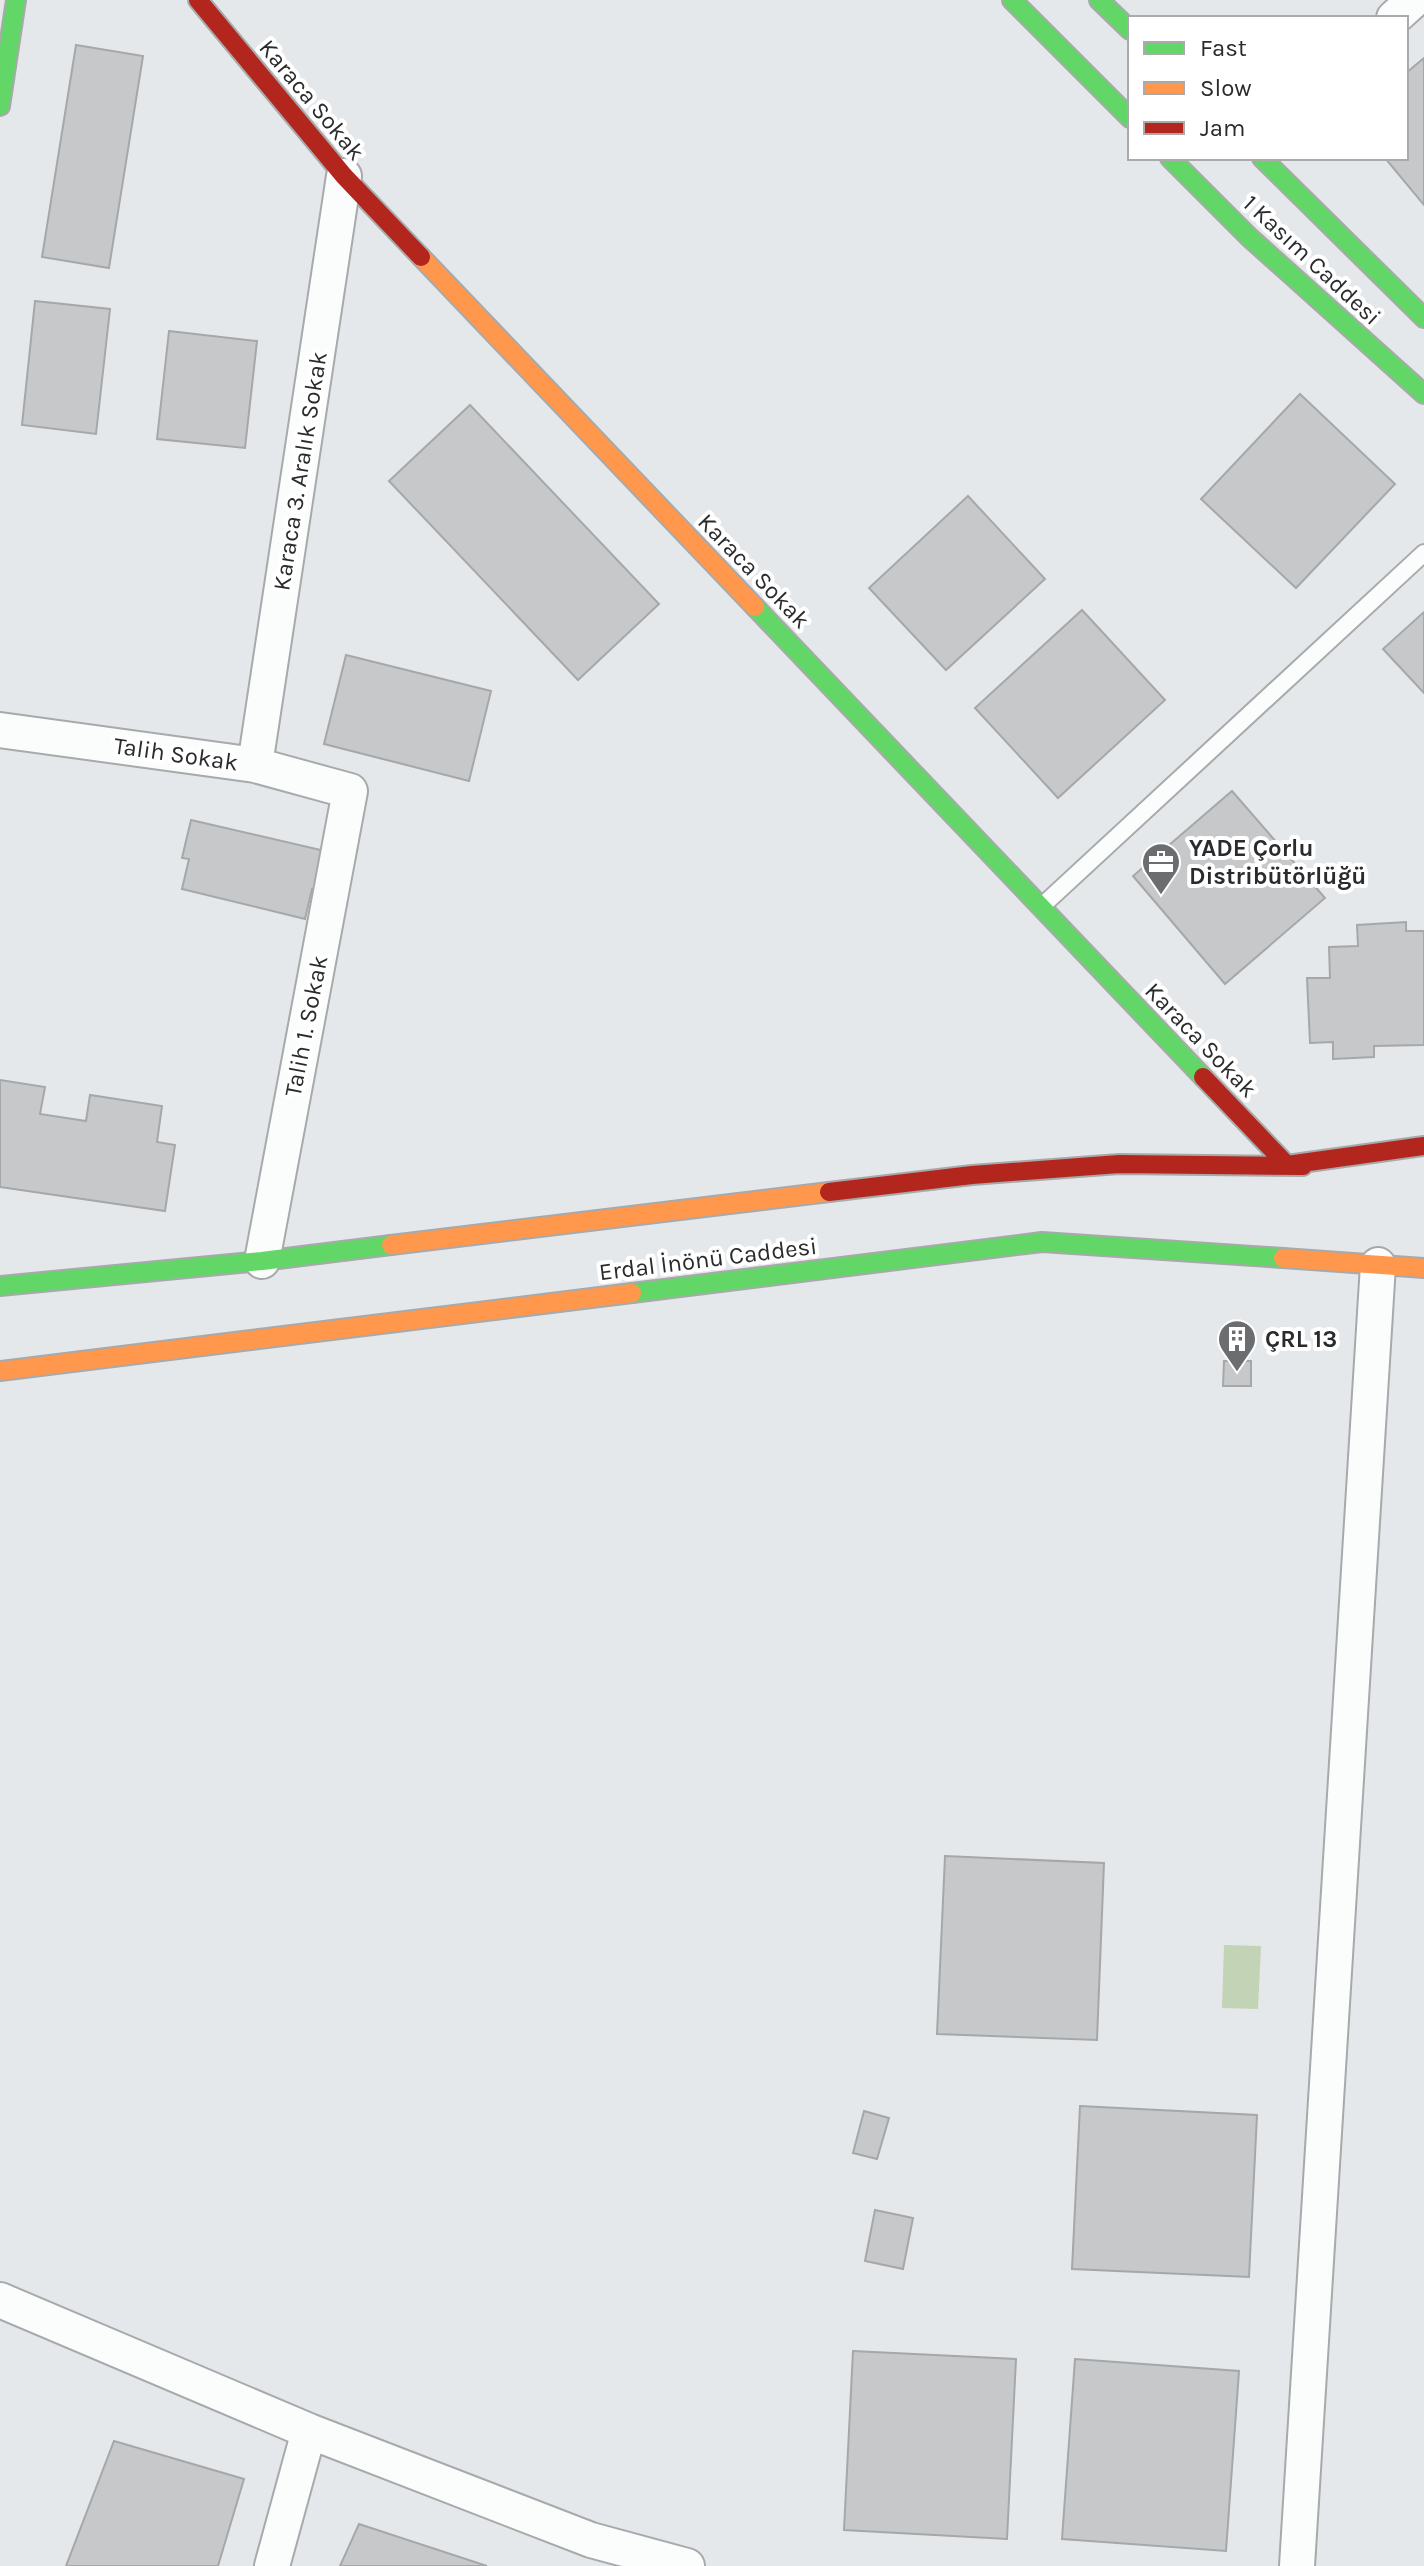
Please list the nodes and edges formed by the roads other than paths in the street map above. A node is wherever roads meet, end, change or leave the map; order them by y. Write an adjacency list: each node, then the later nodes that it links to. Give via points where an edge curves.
1 (16, 0): 8 (main road)
2 (198, 0): 12 (main road, Karaca Sokak)
3 (1012, 0): 9 (main road)
4 (1099, 0): 7 (main road)
5 (1414, 0): 6 (street)
6 (1396, 16)
7 (1128, 28)
8 (0, 106)
9 (1128, 116)
10 (1172, 160): 14 (main road, 1 Kasım Caddesi, via 1249,237)
11 (1264, 160): 13 (main road, 1 Kasım Caddesi)
12 (344, 176): 17 (street, Karaca 3. Aralık Sokak); 19 (main road, Karaca Sokak)
13 (1424, 318)
14 (1424, 394)
15 (1424, 553): 19 (lane)
16 (0, 730): 17 (street, Talih Sokak)
17 (255, 765): 18 (street, Talih Sokak)
18 (350, 791): 23 (street, Talih 1. Sokak)
19 (1041, 907): 21 (main road, Karaca Sokak)
20 (1424, 1146): 21 (main road)
21 (1287, 1165): 22 (main road); 23 (main road, via 1119,1164 972,1175)
22 (1378, 1172)
23 (262, 1261): 26 (main road)
24 (1378, 1265): 25 (main road, Erdal İnönü Caddesi); 27 (main road, Erdal İnönü Caddesi, via 1042,1242); 33 (street)
25 (1424, 1268)
26 (0, 1286)
27 (0, 1371)
28 (0, 2300): 29 (street)
29 (309, 2431): 30 (street); 31 (street)
30 (588, 2553): 32 (street)
31 (272, 2566)
32 (687, 2566)
33 (1297, 2566)

